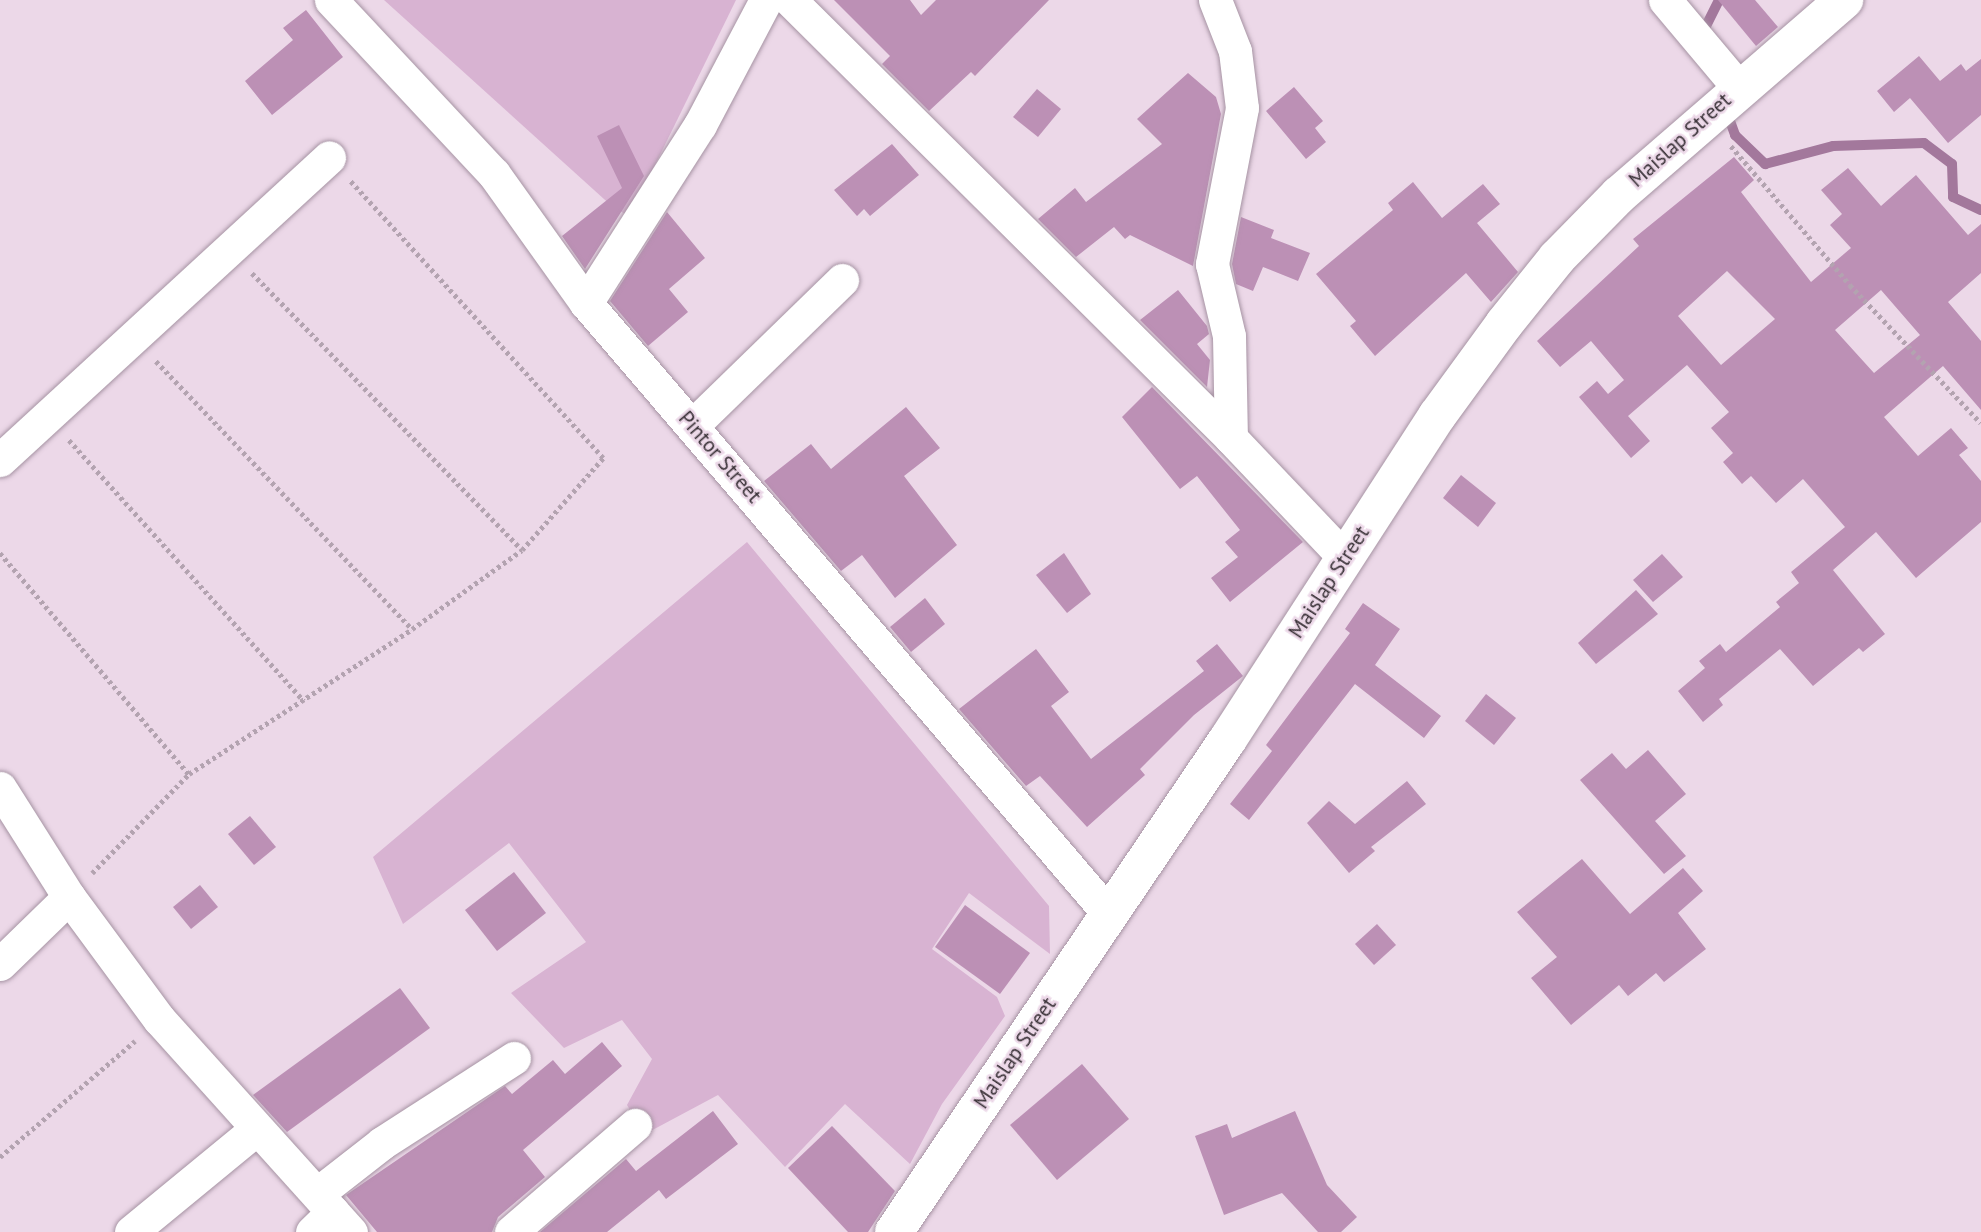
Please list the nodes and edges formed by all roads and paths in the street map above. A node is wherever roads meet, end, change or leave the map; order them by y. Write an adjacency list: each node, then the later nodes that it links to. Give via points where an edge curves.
1 (331, 0): 12 (street, Pintor Street, via 494,174)
2 (766, 0): 12 (street, via 700,125)
3 (790, 0): 17 (street)
4 (1215, 0): 17 (street, via 1235,51 1242,107 1212,264 1229,336)
5 (1665, 0): 7 (street)
6 (1844, 0): 7 (main road, Maislap Street)
7 (1738, 87): 8 (main road, Maislap Street)
8 (1706, 116): 15 (path, via 1850,285); 21 (main road, Maislap Street, via 1557,258 1437,416)
9 (329, 158): 10 (street); 19 (path, via 603,458)
10 (229, 249): 13 (street); 19 (path)
11 (842, 281): 16 (street)
12 (586, 303): 16 (street, Pintor Street)
13 (133, 338): 14 (street); 22 (path)
14 (48, 416): 18 (street); 23 (path)
15 (1981, 424)
16 (693, 425): 27 (street, Pintor Street)
17 (1231, 438): 21 (street)
18 (0, 460)
19 (522, 550): 22 (path)
20 (0, 553): 24 (path)
21 (1345, 558): 27 (main road, Maislap Street)
22 (412, 629): 23 (path)
23 (304, 701): 24 (path)
24 (189, 774): 26 (path)
25 (0, 788): 26 (street)
26 (69, 897): 28 (street); 29 (street)
27 (1109, 914): 37 (main road, Maislap Street)
28 (0, 964)
29 (159, 1019): 32 (street); 33 (path)
30 (514, 1058): 34 (street, via 382,1143)
31 (635, 1125): 36 (street)
32 (255, 1130): 34 (street); 35 (street)
33 (0, 1157)
34 (329, 1217)
35 (131, 1232)
36 (511, 1232)
37 (894, 1232)

